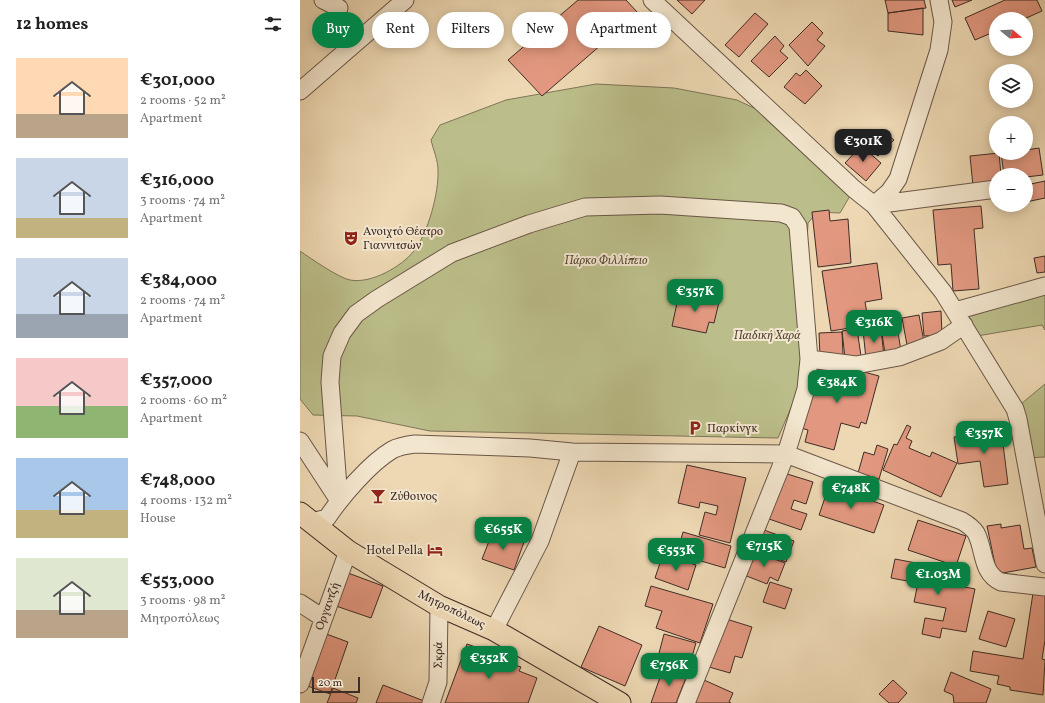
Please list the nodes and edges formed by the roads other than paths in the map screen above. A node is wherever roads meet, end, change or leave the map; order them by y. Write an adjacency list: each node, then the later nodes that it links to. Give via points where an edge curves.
1 (323, 0): 5 (street)
2 (652, 0): 8 (street)
3 (939, 0): 8 (street, via 943,22 939,50 898,179 889,192)
4 (401, 1): 6 (street)
5 (339, 8)
6 (300, 91)
7 (989, 190): 8 (street)
8 (874, 205): 10 (street, via 943,292)
9 (1045, 286): 10 (street)
10 (955, 311): 11 (street)
11 (964, 325): 12 (street, via 941,341 899,357 856,365); 19 (street, via 1017,414)
12 (809, 359): 15 (street, via 806,389); 16 (street, via 798,226 788,214 660,205 585,207 562,213 452,253 362,311 342,333 332,356 330,382)
13 (300, 441): 16 (street)
14 (572, 452): 15 (street); 16 (street, via 530,448 402,445 391,450 374,464); 24 (street, via 540,542)
15 (786, 454): 20 (street, via 962,521 976,533 987,571 992,576 1000,582); 28 (street)
16 (339, 500): 17 (street, via 328,518)
17 (306, 518): 18 (main road, Μητροπόλεως)
18 (348, 551): 22 (main road, Μητροπόλεως); 23 (street, Οργαντζή)
19 (1045, 564)
20 (1045, 587)
21 (300, 603): 23 (street)
22 (439, 606): 24 (main road, Μητροπόλεως); 26 (street, Σκρά, via 438,682)
23 (323, 618): 25 (street, Οργαντζή)
24 (494, 630): 27 (main road, Μητροπόλεως)
25 (300, 684)
26 (431, 703)
27 (620, 703)
28 (686, 703)

